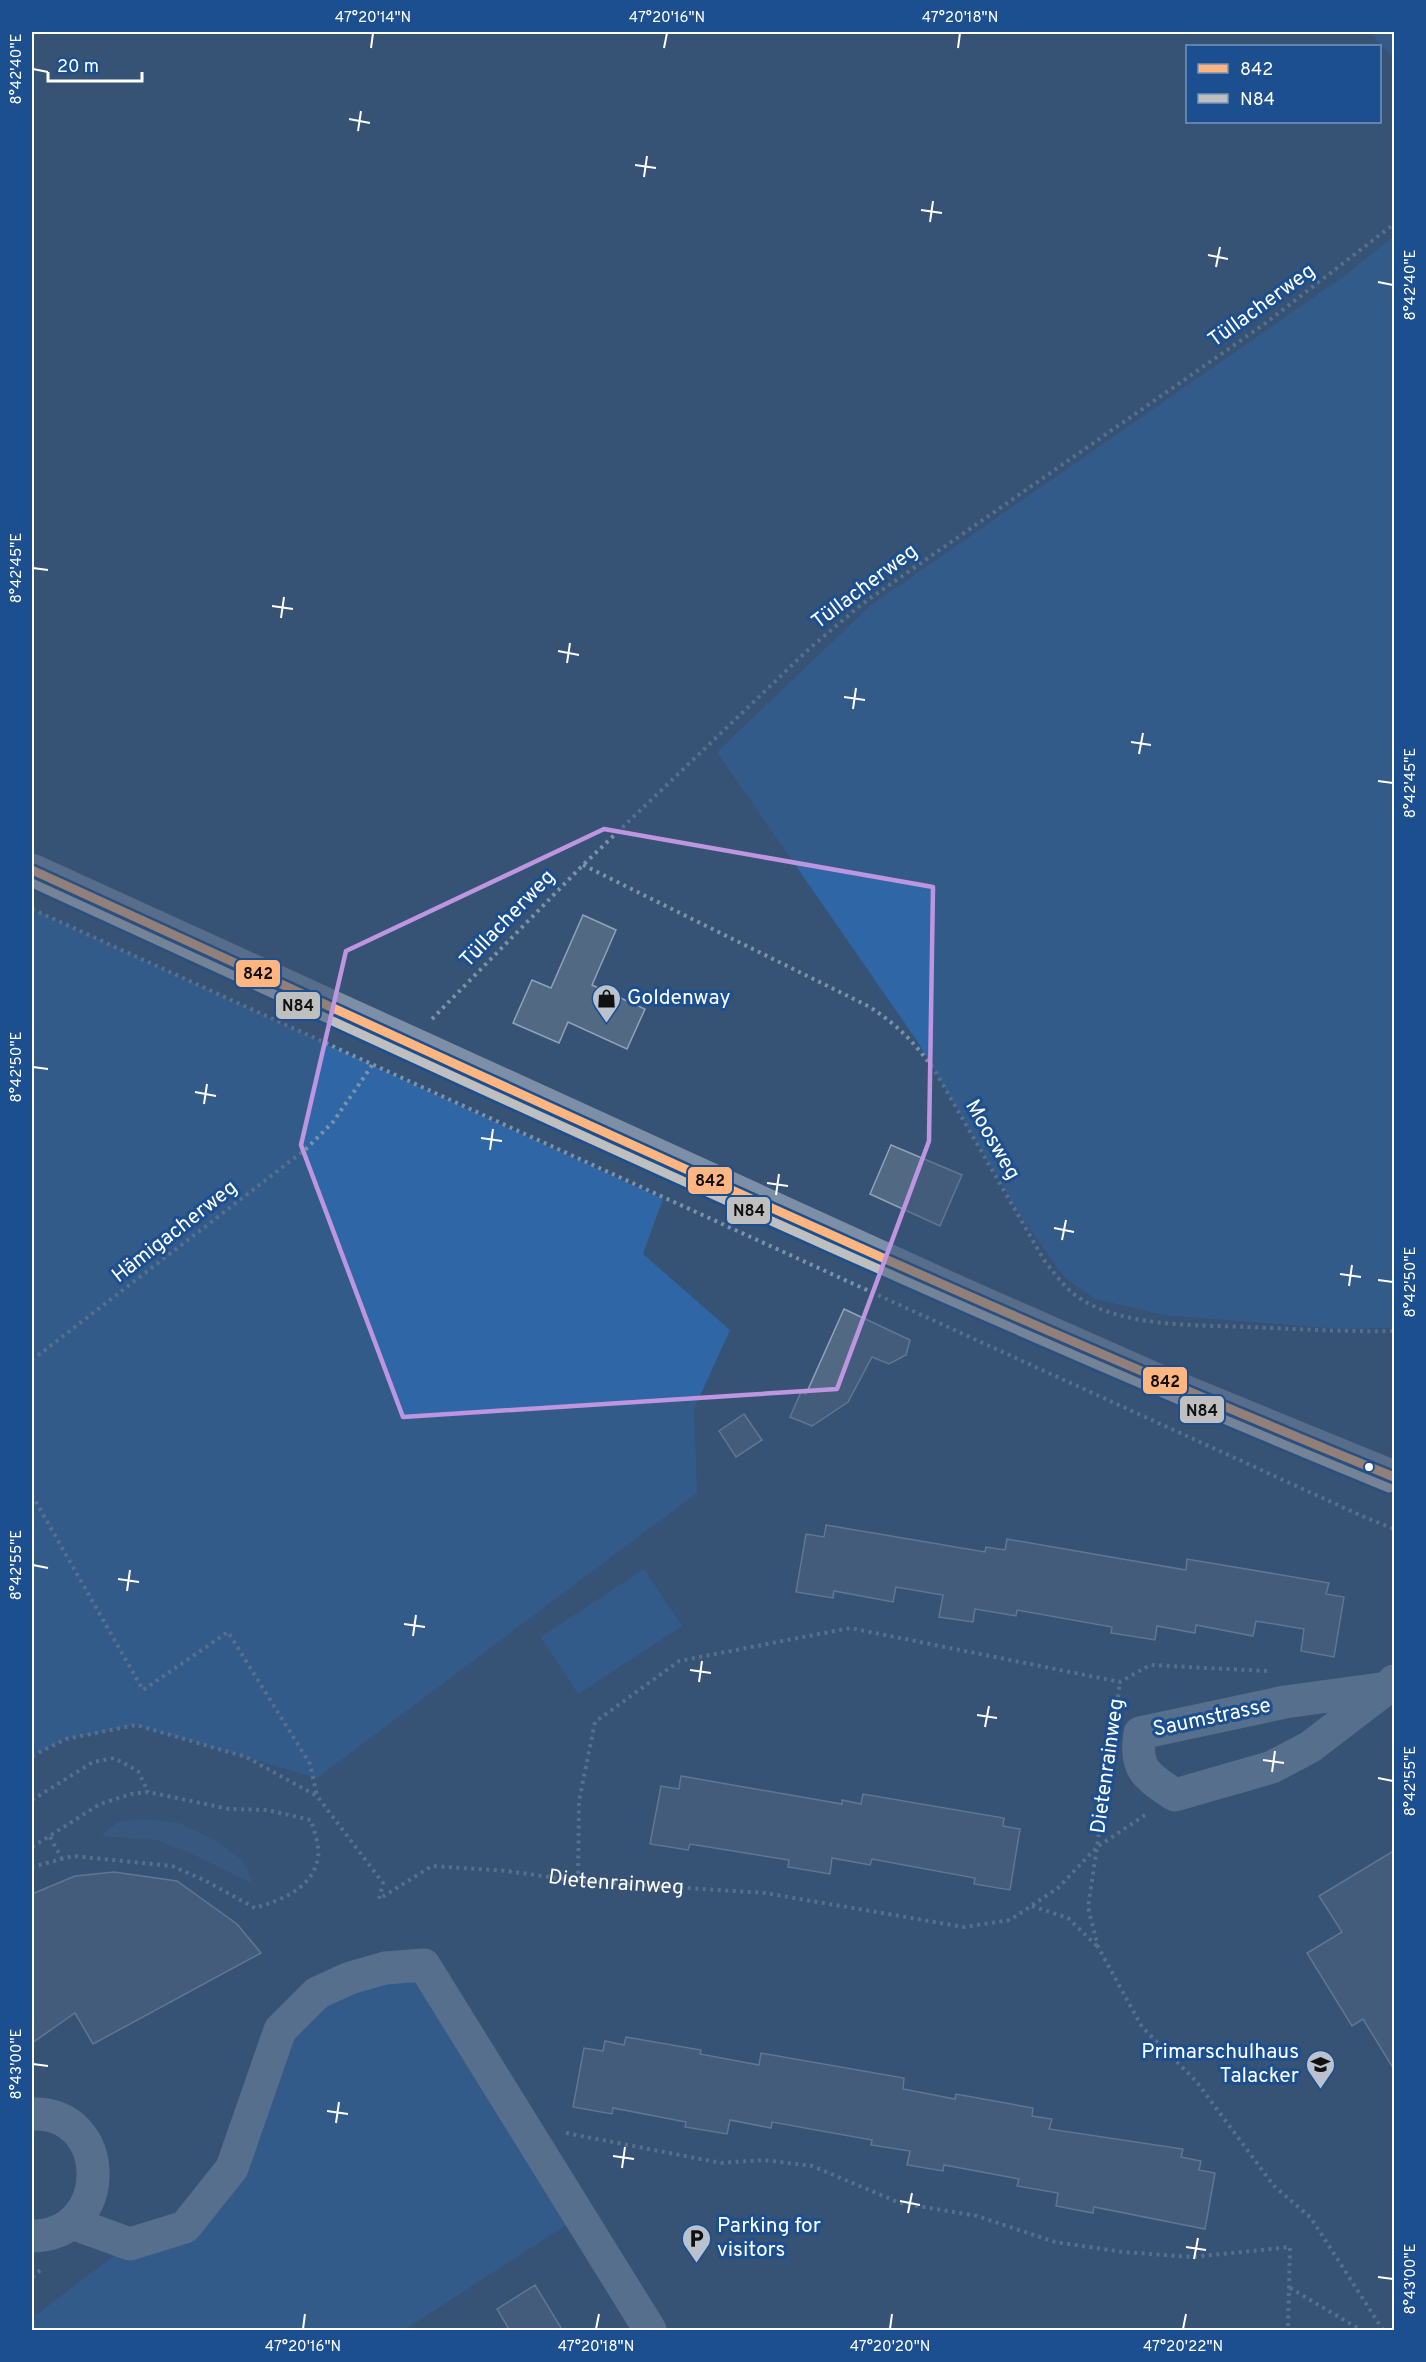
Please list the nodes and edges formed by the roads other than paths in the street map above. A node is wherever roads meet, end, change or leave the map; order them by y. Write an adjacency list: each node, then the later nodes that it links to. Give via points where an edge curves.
1 (32, 870): 2 (main road, via 1162,1382)
2 (1395, 1477)
3 (1391, 1685): 3 (street, Saumstrasse, via 1310,1747 1272,1767 1175,1795 1148,1777 1137,1755 1140,1733 1285,1702)
4 (32, 2114): 5 (street, via 61,2119 77,2131 89,2148 93,2188)
5 (72, 2223): 6 (street, via 54,2233); 7 (street, via 130,2244 185,2227 231,2168 280,2030 317,1993 350,1978 385,1968 424,1965)
6 (32, 2236)
7 (650, 2331)

